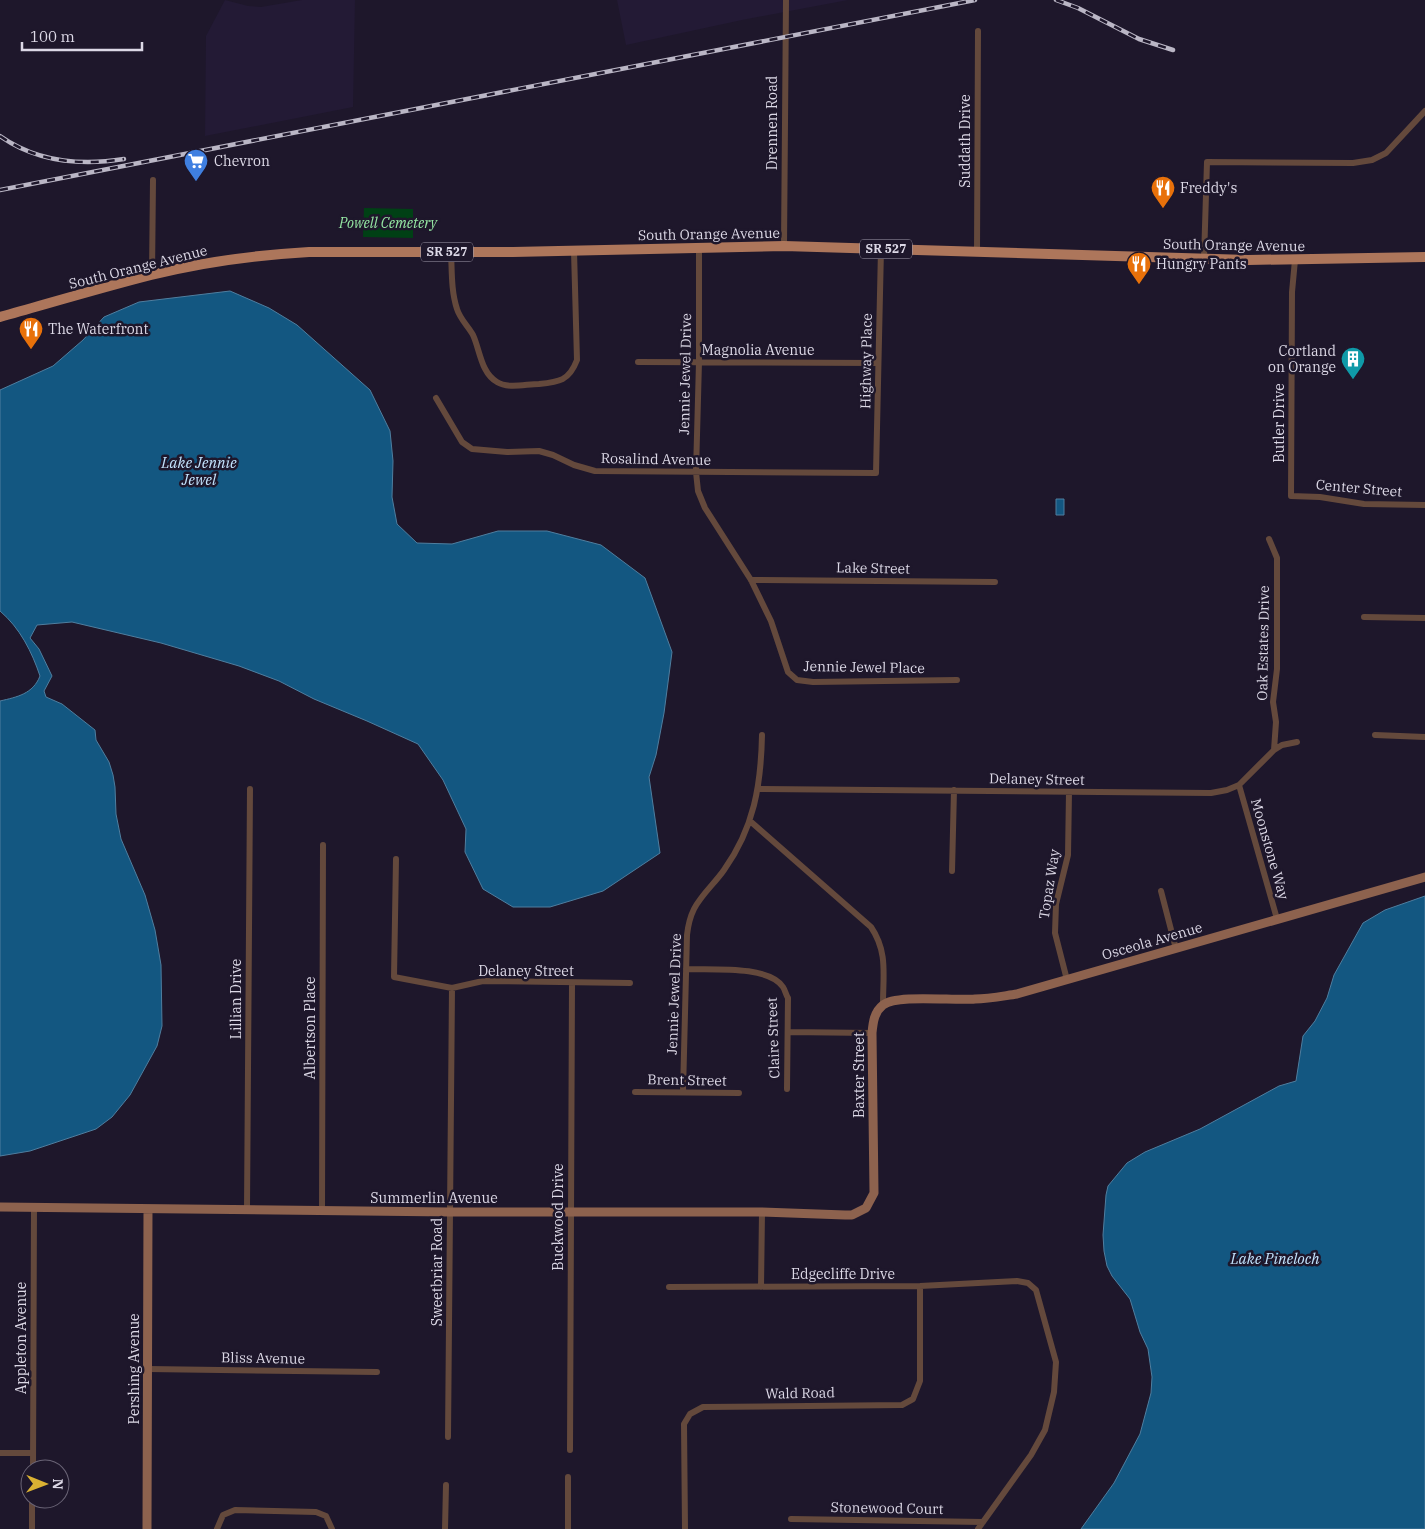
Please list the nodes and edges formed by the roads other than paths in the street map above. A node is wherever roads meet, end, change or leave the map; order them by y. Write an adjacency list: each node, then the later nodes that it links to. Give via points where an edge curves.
1 (786, 0): 5 (street, Drennen Road)
2 (978, 31): 10 (street, Suddath Drive)
3 (1425, 111): 12 (street, via 1386,153 1372,160 1353,163 1208,162)
4 (153, 180): 14 (street)
5 (784, 246): 6 (main road, South Orange Avenue / SR 527); 7 (main road, South Orange Avenue / SR 527)
6 (699, 248): 8 (main road, South Orange Avenue / SR 527); 17 (street, Jennie Jewel Drive)
7 (881, 249): 10 (main road, South Orange Avenue / SR 527); 18 (street, Highway Place)
8 (574, 251): 9 (main road, South Orange Avenue / SR 527); 9 (street, via 577,360 574,368 561,381 510,386 499,384 490,376 473,335 461,318 453,293)
9 (451, 252): 14 (main road, South Orange Avenue / SR 527, via 276,254)
10 (977, 252): 12 (main road, South Orange Avenue / SR 527)
11 (1425, 257): 13 (main road, South Orange Avenue / SR 527)
12 (1204, 259): 13 (main road, South Orange Avenue / SR 527)
13 (1295, 260): 22 (street, Butler Drive)
14 (152, 275): 15 (main road, South Orange Avenue / SR 527)
15 (0, 317)
16 (638, 362): 17 (street, Magnolia Avenue)
17 (699, 362): 18 (street, Magnolia Avenue); 20 (street, Jennie Jewel Drive)
18 (878, 363): 21 (street, Highway Place)
19 (436, 398): 20 (street, Rosalind Avenue, via 462,442 472,449 539,452 595,471)
20 (696, 472): 21 (street, Rosalind Avenue); 25 (street, Jennie Jewel Drive, via 704,508)
21 (876, 473)
22 (1291, 496): 23 (street, Center Street, via 1364,504)
23 (1425, 505)
24 (1269, 539): 35 (street, Oak Estates Drive, via 1277,558)
25 (751, 580): 26 (street, Lake Street); 29 (street, Jennie Jewel Drive, via 771,621)
26 (995, 582)
27 (1364, 617): 28 (street)
28 (1425, 618)
29 (783, 659): 30 (street, Jennie Jewel Place, via 792,677 805,681)
30 (956, 680)
31 (762, 735): 38 (street, Jennie Jewel Drive)
32 (1375, 735): 33 (street)
33 (1425, 737)
34 (1297, 742): 35 (street)
35 (1274, 750): 36 (street)
36 (1239, 786): 40 (street, Delaney Street, via 1211,793); 47 (street, Moonstone Way)
37 (250, 789): 65 (street, Lillian Drive)
38 (759, 789): 39 (street, Delaney Street); 41 (street, Jennie Jewel Drive)
39 (954, 790): 40 (street, Delaney Street); 44 (street)
40 (1069, 792): 50 (street, Topaz Way, via 1068,855 1056,904 1055,933)
41 (750, 821): 49 (street, Jennie Jewel Drive, via 736,852 694,908 687,935); 54 (street, Baxter Street, via 871,927 879,938 883,949)
42 (323, 845): 66 (street, Albertson Place)
43 (396, 859): 53 (street, Delaney Street, via 394,977)
44 (952, 871)
45 (1425, 877): 47 (street, Osceola Avenue)
46 (1161, 891): 48 (street)
47 (1277, 919): 48 (street, Osceola Avenue)
48 (1176, 949): 50 (street, Osceola Avenue)
49 (686, 969): 55 (street, Claire Street, via 750,970 768,976 783,986 788,998); 59 (street, Jennie Jewel Drive)
50 (1067, 980): 54 (street, Osceola Avenue, via 995,997 902,999)
51 (572, 983): 52 (street, Delaney Street); 53 (street, Delaney Street, via 483,981); 68 (street, Buckwood Drive)
52 (630, 983)
53 (452, 988): 67 (street, Sweetbriar Road)
54 (883, 1004): 56 (street, Baxter Street, via 877,1010)
55 (788, 1032): 56 (street); 57 (street, Claire Street)
56 (872, 1033): 63 (street, Baxter Street, via 875,1182)
57 (788, 1089)
58 (635, 1092): 59 (street, Brent Street)
59 (683, 1092): 60 (street, Brent Street)
60 (739, 1093)
61 (0, 1208): 62 (street, Summerlin Avenue)
62 (34, 1208): 64 (street, Summerlin Avenue); 78 (street, Appleton Avenue)
63 (866, 1208): 69 (street, Summerlin Avenue, via 852,1215)
64 (148, 1209): 65 (street, Summerlin Avenue); 73 (street, Pershing Avenue)
65 (248, 1209): 66 (street, Summerlin Avenue)
66 (322, 1210): 67 (street, Summerlin Avenue)
67 (449, 1212): 68 (street, Summerlin Avenue); 75 (street, Sweetbriar Road)
68 (570, 1212): 69 (street, Summerlin Avenue); 76 (street, Buckwood Drive)
69 (762, 1212): 72 (street)
70 (920, 1286): 72 (street, Edgecliffe Drive); 84 (street, Edgecliffe Drive, via 1028,1283 1036,1290 1056,1362 1054,1392 1045,1430); 91 (street, Wald Road, via 920,1381 913,1399 902,1404 703,1407 690,1414 684,1424)
71 (669, 1287): 72 (street, Edgecliffe Drive)
72 (761, 1287)
73 (148, 1369): 74 (street, Bliss Avenue); 86 (street, Pershing Avenue)
74 (376, 1372)
75 (448, 1437)
76 (570, 1450)
77 (0, 1453): 78 (street)
78 (33, 1453): 79 (street, Appleton Avenue)
79 (33, 1459)
80 (568, 1477): 90 (street)
81 (446, 1485): 89 (street)
82 (32, 1509): 85 (street)
83 (791, 1519): 84 (street, Stonewood Court)
84 (983, 1522): 92 (street)
85 (32, 1529)
86 (147, 1529)
87 (217, 1529): 88 (street, via 223,1515 235,1510 316,1512 326,1516)
88 (332, 1529)
89 (445, 1529)
90 (568, 1529)
91 (685, 1529)
92 (978, 1529)

